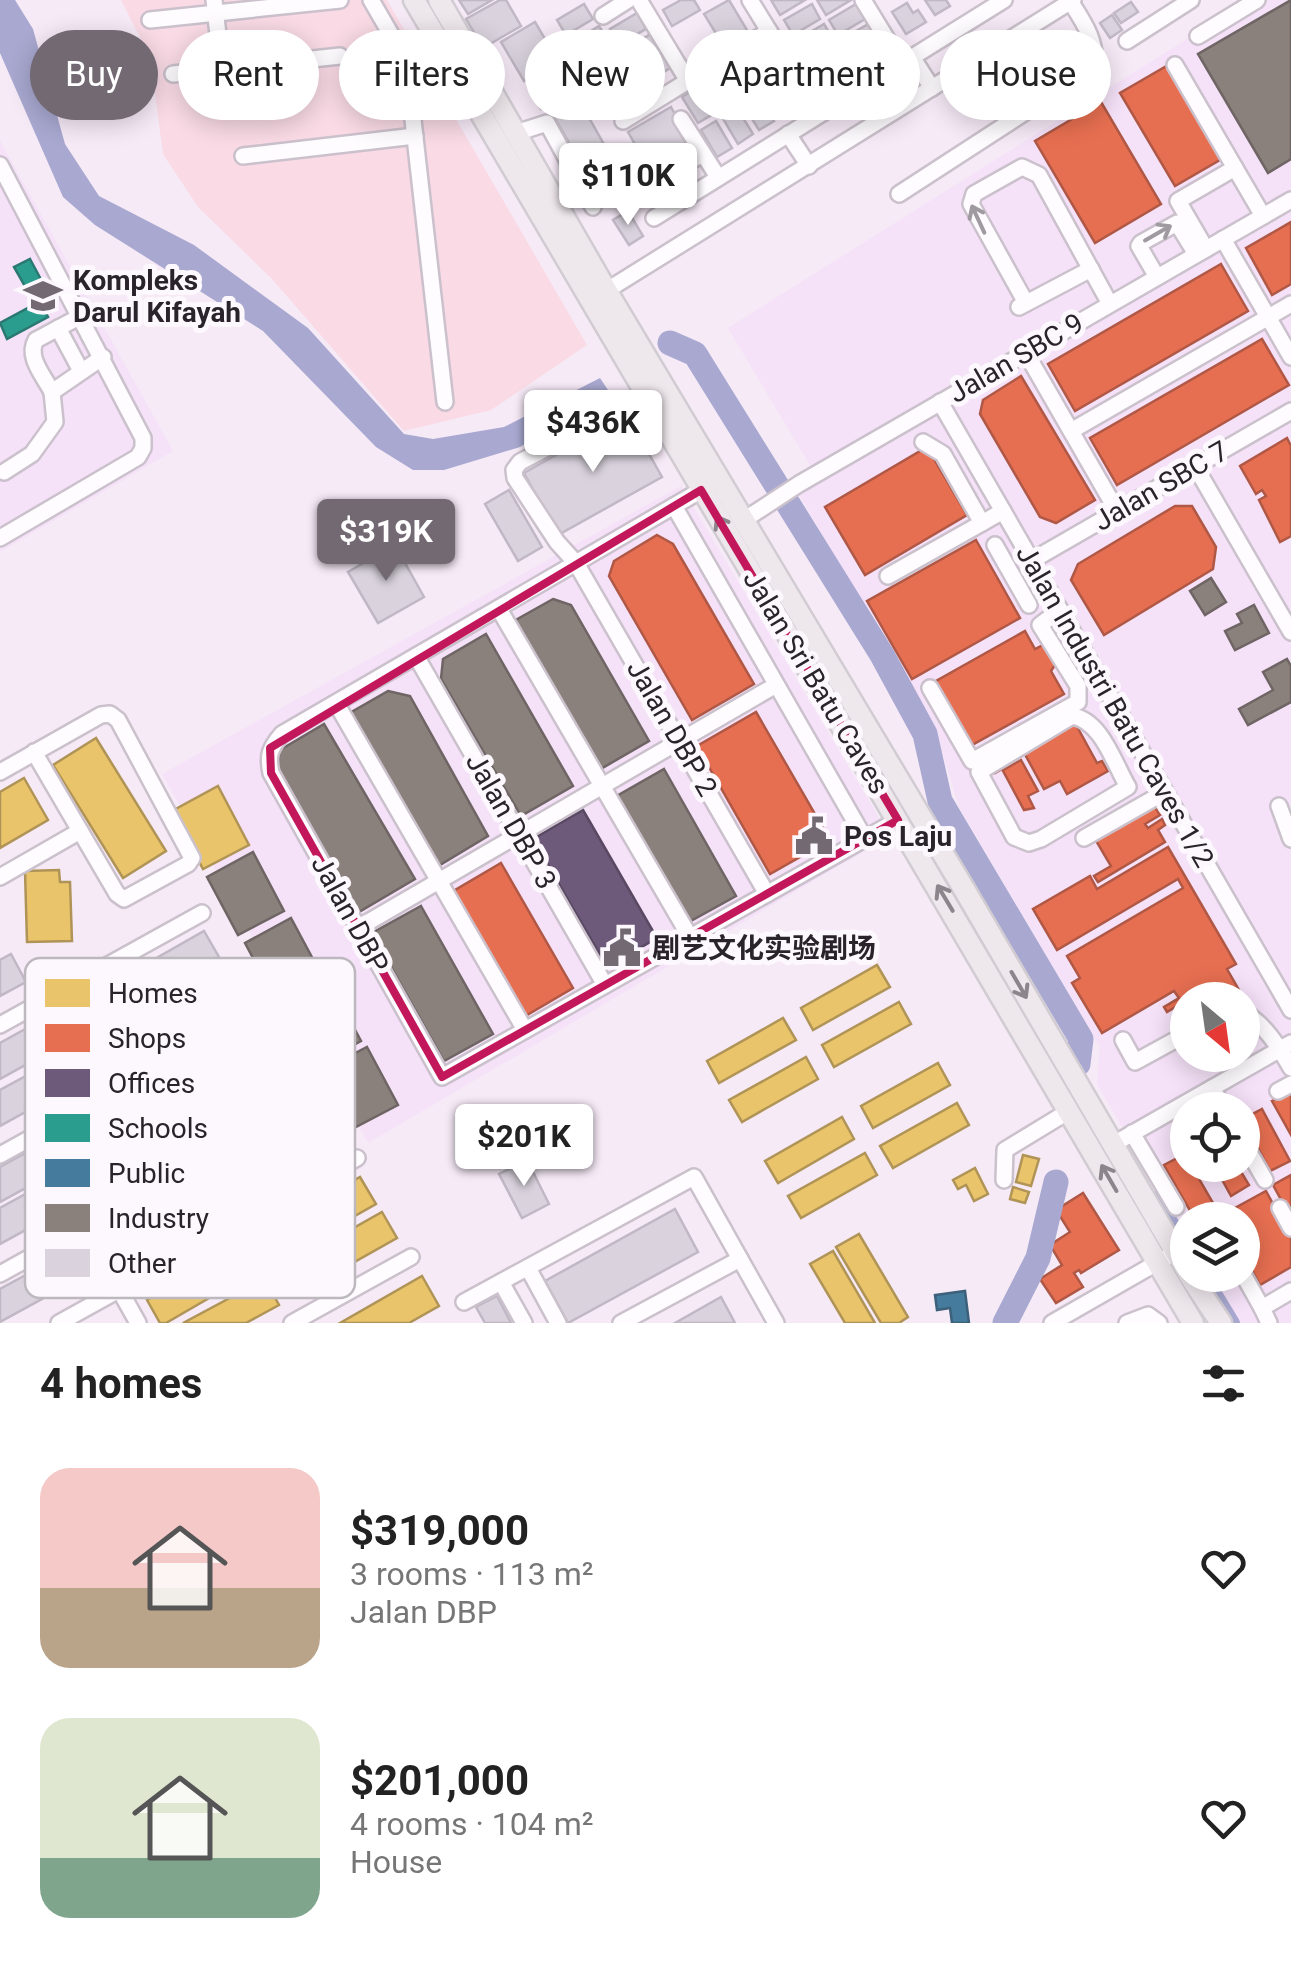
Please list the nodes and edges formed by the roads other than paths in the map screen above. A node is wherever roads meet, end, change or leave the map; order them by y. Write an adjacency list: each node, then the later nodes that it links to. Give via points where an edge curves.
1 (340, 0): 14 (street)
2 (371, 0): 18 (street)
3 (414, 0): 19 (main road)
4 (439, 0): 37 (main road)
5 (628, 0): 15 (street)
6 (639, 0): 28 (street)
7 (750, 0): 20 (street)
8 (864, 0): 21 (street)
9 (969, 0): 16 (street)
10 (1004, 0): 16 (street)
11 (1191, 0): 23 (street)
12 (1257, 0): 22 (street)
13 (1072, 1): 31 (street); 47 (street, via 1089,30 1093,68)
14 (215, 7): 17 (street)
15 (604, 16)
16 (979, 16): 24 (street)
17 (150, 20)
18 (388, 30)
19 (432, 30)
20 (768, 30)
21 (886, 30)
22 (1198, 36)
23 (1127, 41)
24 (920, 52)
25 (1174, 66): 45 (street)
26 (178, 73): 27 (street)
27 (173, 74)
28 (685, 75)
29 (920, 75): 31 (street)
30 (685, 82): 36 (street)
31 (932, 88): 44 (street)
32 (681, 118): 40 (street)
33 (413, 120): 39 (street)
34 (487, 120): 56 (main road)
35 (810, 120): 38 (street)
36 (624, 121)
37 (516, 133): 49 (street, via 547,124); 56 (main road)
38 (788, 134): 44 (street); 46 (street)
39 (415, 136): 41 (street); 68 (street)
40 (704, 154): 43 (street); 46 (street)
41 (243, 156)
42 (0, 165): 59 (street)
43 (684, 165)
44 (809, 166): 56 (street)
45 (1236, 168): 50 (street); 53 (street, via 1178,201)
46 (718, 177): 51 (street)
47 (900, 194)
48 (1291, 200): 50 (street, Jalan SBC 9)
49 (593, 207)
50 (1263, 216): 52 (street, Jalan SBC 9)
51 (654, 218)
52 (1223, 239): 53 (street, Jalan SBC 9); 60 (street)
53 (1201, 251): 55 (street, Jalan SBC 9); 55 (street, one-way to 53, via 1141,242 1177,223)
54 (1091, 270): 54 (street, one-way to 54, via 1023,305 971,204 974,194 1022,167 1039,176); 57 (street)
55 (1157, 277): 57 (street, Jalan SBC 9)
56 (598, 295): 67 (main road, Jalan Sri Batu Caves); 77 (main road, Jalan Sri Batu Caves)
57 (1110, 304): 62 (street, Jalan SBC 9)
58 (1291, 304): 60 (street)
59 (81, 316): 61 (street); 63 (street)
60 (1268, 317): 64 (street); 71 (street)
61 (58, 328): 65 (street); 66 (street, via 32,346)
62 (1026, 353): 69 (street, Jalan SBC 9); 71 (street)
63 (104, 357): 65 (street); 83 (street, via 143,438 138,458)
64 (1291, 358)
65 (81, 371): 66 (street)
66 (52, 392): 76 (street, via 55,422 32,454)
67 (645, 396): 77 (main road, Jalan Sri Batu Caves); 86 (street, Jalan DBP 2, via 514,470)
68 (445, 402)
69 (940, 402): 73 (street, Jalan Industri Batu Caves 1/2); 81 (street, Jalan SBC 9)
70 (1291, 411): 75 (street, Jalan SBC 7)
71 (1071, 431): 80 (street)
72 (923, 442): 74 (street)
73 (963, 442): 74 (street); 79 (street, Jalan Industri Batu Caves 1/2)
74 (943, 454): 82 (street)
75 (1196, 466): 80 (street, Jalan SBC 7); 92 (street)
76 (4, 472)
77 (710, 485): 78 (street, Jalan DBP); 81 (main road, Jalan Sri Batu Caves); 107 (main road, Jalan Sri Batu Caves, one-way to 77)
78 (674, 506): 86 (street, Jalan DBP); 95 (street)
79 (1003, 511): 82 (street); 85 (street, Jalan Industri Batu Caves 1/2)
80 (1117, 511): 85 (street, Jalan SBC 7)
81 (744, 520): 135 (main road, Jalan Sri Batu Caves, one-way to 135)
82 (982, 523): 88 (street)
83 (0, 538)
84 (995, 545): 87 (street)
85 (1029, 556): 87 (street, Jalan SBC 7); 89 (street, Jalan Industri Batu Caves 1/2)
86 (576, 563): 90 (street, Jalan DBP); 99 (street, Jalan DBP 2)
87 (1006, 564): 89 (street, via 1027,601)
88 (888, 576)
89 (1045, 584): 91 (street, Jalan Industri Batu Caves 1/2)
90 (499, 609): 93 (street, Jalan DBP); 103 (street)
91 (1060, 610): 94 (street, Jalan Industri Batu Caves 1/2); 96 (street, via 1040,625)
92 (1291, 632)
93 (416, 656): 98 (street, Jalan DBP); 109 (street, Jalan DBP 3)
94 (1098, 675): 96 (street); 102 (street, Jalan Industri Batu Caves 1/2)
95 (776, 685): 99 (street); 111 (street)
96 (1078, 686): 97 (street, via 1078,702 972,761)
97 (930, 688)
98 (336, 703): 114 (street); 117 (street, Jalan DBP, via 282,734 268,759)
99 (679, 742): 103 (street); 115 (street, Jalan DBP 2)
100 (34, 752): 101 (street); 108 (street); 108 (street, via 110,714 192,858 124,899)
101 (0, 772)
102 (1154, 772): 104 (street); 105 (street, Jalan Industri Batu Caves 1/2)
103 (604, 785): 109 (street); 118 (street)
104 (1128, 786): 104 (street, via 1094,726 1078,716 980,772 1014,837 1029,843)
105 (1165, 792): 110 (street); 121 (street, Jalan Industri Batu Caves 1/2)
106 (1279, 806): 112 (street)
107 (898, 820): 111 (street, Jalan DBP); 131 (main road, Jalan Sri Batu Caves, one-way to 107)
108 (80, 832): 113 (street)
109 (518, 834): 114 (street); 120 (street, Jalan DBP 3)
110 (1084, 838)
111 (864, 839): 115 (street, Jalan DBP)
112 (1291, 839)
113 (0, 876)
114 (438, 881): 117 (street); 125 (street)
115 (767, 894): 118 (street, Jalan DBP)
116 (202, 913): 119 (street)
117 (358, 928): 125 (street, Jalan DBP, via 442,1077)
118 (690, 937): 120 (street, Jalan DBP)
119 (121, 958)
120 (605, 985): 125 (street, Jalan DBP)
121 (1290, 1006)
122 (25, 1011): 124 (street)
123 (1260, 1023): 128 (street)
124 (0, 1025)
125 (525, 1030)
126 (1123, 1040): 127 (street, via 1136,1062)
127 (1170, 1044)
128 (1288, 1046): 129 (street); 130 (street)
129 (1291, 1068)
130 (1215, 1092)
131 (1070, 1110): 138 (street, via 1005,1150); 145 (main road, Jalan Sri Batu Caves, one-way to 131)
132 (1170, 1115): 133 (street)
133 (1132, 1133): 135 (street); 140 (street)
134 (25, 1141): 136 (street)
135 (1112, 1145): 145 (main road, Jalan Sri Batu Caves)
136 (0, 1155)
137 (1260, 1171): 139 (street)
138 (1004, 1180)
139 (1265, 1180)
140 (1173, 1202)
141 (1280, 1208): 142 (street)
142 (1291, 1228)
143 (411, 1258): 151 (street)
144 (740, 1258): 148 (street, via 694,1176); 166 (street); 167 (street)
145 (1166, 1258): 147 (main road, Jalan Sri Batu Caves); 160 (street); 170 (main road, Jalan Sri Batu Caves)
146 (25, 1260): 149 (street)
147 (1170, 1261)
148 (528, 1268): 150 (street); 165 (street)
149 (0, 1274)
150 (502, 1282): 158 (street); 164 (street)
151 (355, 1289)
152 (1291, 1291): 159 (street)
153 (1200, 1292): 171 (main road, Jalan Sri Batu Caves)
154 (1253, 1292): 159 (street)
155 (105, 1298): 161 (street)
156 (124, 1298): 162 (street)
157 (338, 1298): 163 (street)
158 (464, 1302)
159 (1266, 1316)
160 (1058, 1322)
161 (59, 1323)
162 (138, 1323)
163 (292, 1323)
164 (524, 1323)
165 (558, 1323)
166 (621, 1323)
167 (776, 1323)
168 (1127, 1323): 169 (street, via 1148,1315)
169 (1159, 1323)
170 (1192, 1323)
171 (1221, 1323)

